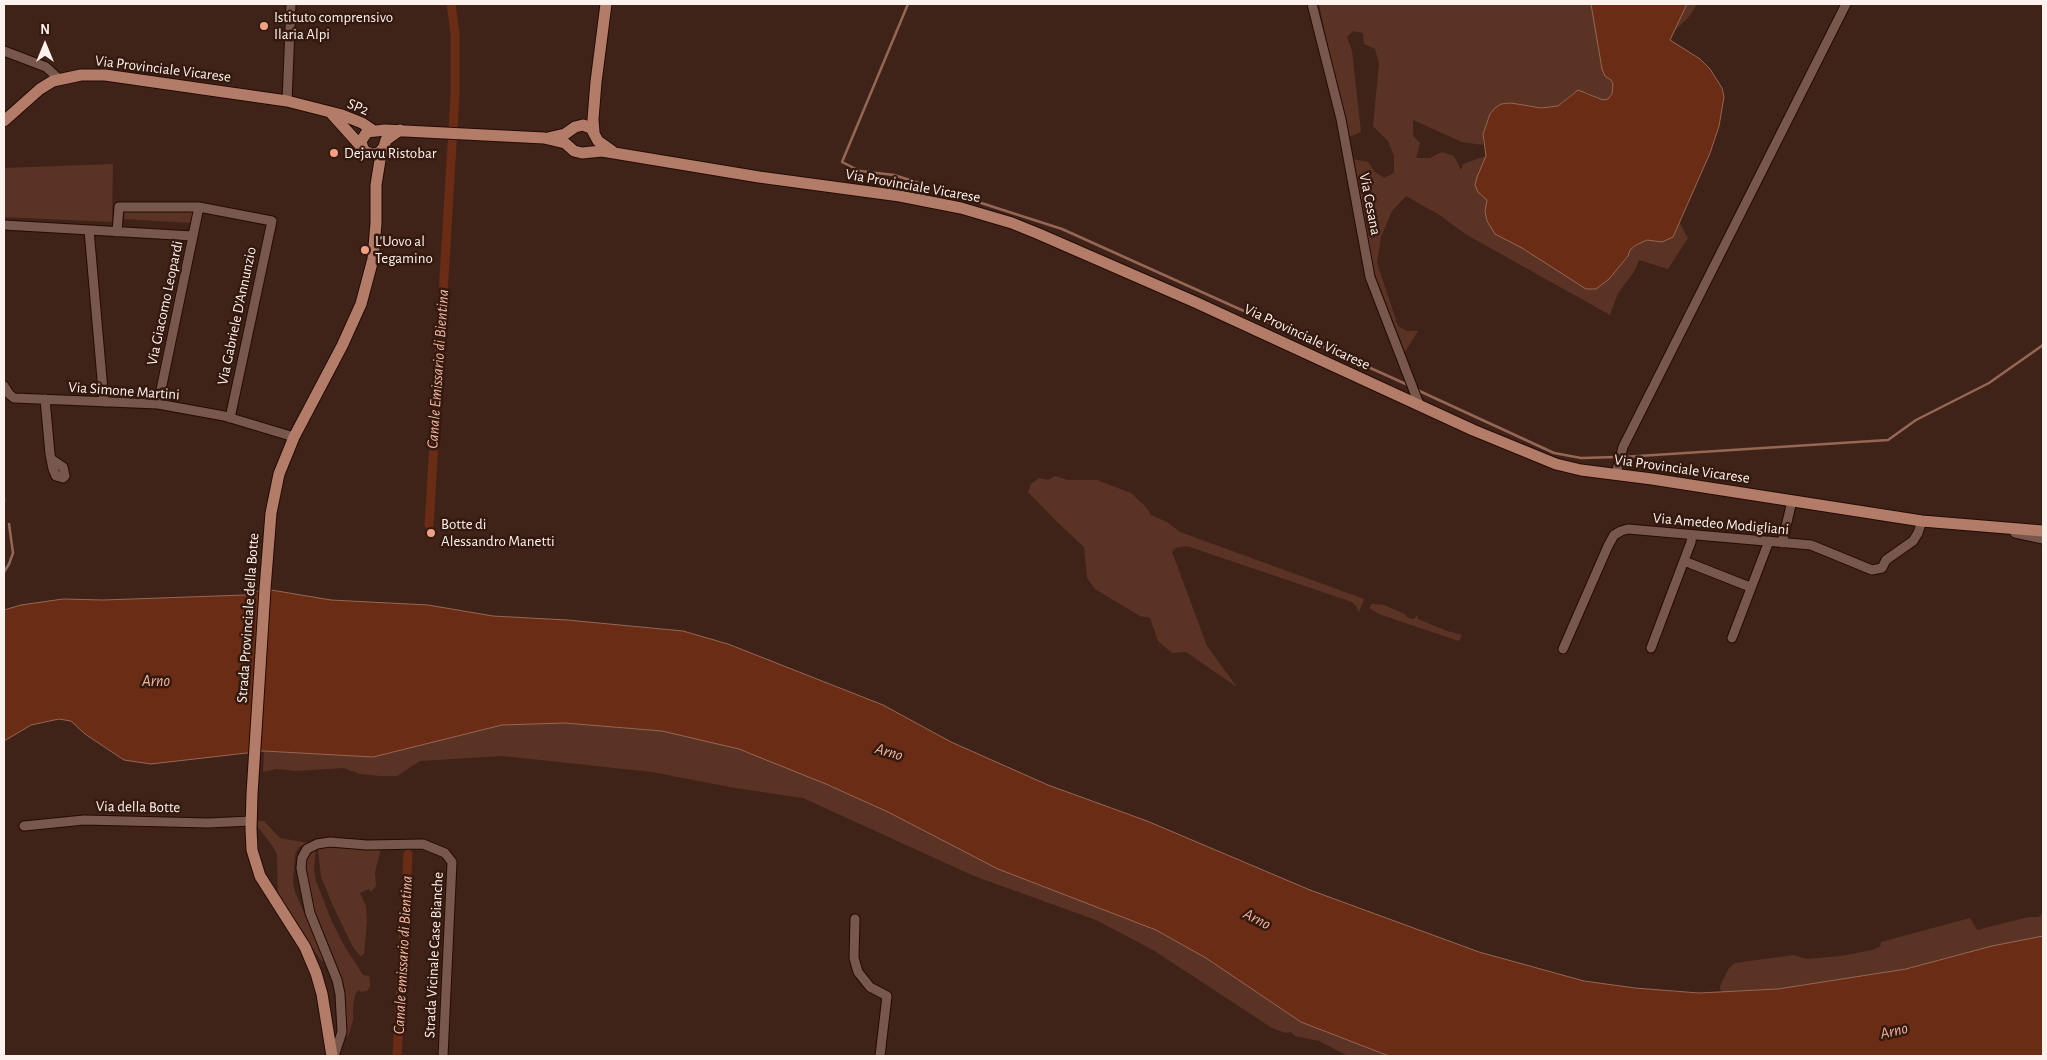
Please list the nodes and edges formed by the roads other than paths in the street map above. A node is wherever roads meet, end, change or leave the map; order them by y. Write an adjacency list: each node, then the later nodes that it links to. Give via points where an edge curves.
1 (291, 4): 8 (street)
2 (606, 4): 7 (main road)
3 (1312, 4): 31 (street, Via Cesana, via 1341,119 1370,277)
4 (1846, 4): 35 (street, via 1620,455)
5 (4, 51): 6 (street, via 40,64)
6 (59, 79): 8 (main road, Via Provinciale Vicarese / SP2, via 105,75); 10 (main road, Via Provinciale Vicarese / SP2, via 40,89)
7 (596, 82): 11 (main road, via 590,103); 14 (main road)
8 (287, 101): 9 (main road, Via Provinciale Vicarese / SP2)
9 (331, 113): 13 (main road, SP2, via 356,120); 18 (main road, SP2)
10 (4, 121)
11 (575, 128): 14 (main road, Via Provinciale Vicarese / SP2, via 588,126); 15 (main road, Via Provinciale Vicarese / SP2, via 559,136); 17 (main road, via 568,137)
12 (404, 130): 13 (main road, SP2); 15 (main road, Via Provinciale Vicarese / SP2); 16 (main road, via 391,135)
13 (375, 131): 16 (main road, via 383,136); 18 (main road, via 366,132 362,138)
14 (595, 135): 19 (main road, via 594,147); 20 (main road, Via Provinciale Vicarese / SP2, via 606,148)
15 (544, 138): 17 (main road, Via Provinciale Vicarese / SP2)
16 (384, 145): 18 (main road, via 375,154); 21 (main road, Strada Provinciale della Botte)
17 (571, 146): 19 (main road, Via Provinciale Vicarese / SP2, via 578,152)
18 (364, 150): 21 (main road, Strada Provinciale della Botte)
19 (588, 152): 20 (main road, Via Provinciale Vicarese / SP2)
20 (619, 154): 31 (main road, Via Provinciale Vicarese / SP2, via 900,196 1012,222)
21 (376, 185): 33 (main road, Strada Provinciale della Botte, via 375,236 363,299)
22 (199, 207): 25 (street, via 119,207); 26 (street, Via Giacomo Leopardi); 32 (street, Via Gabriele D'Annunzio, via 272,221)
23 (4, 225): 24 (street)
24 (90, 230): 25 (street); 29 (street)
25 (118, 232): 26 (street)
26 (193, 236): 30 (street, Via Giacomo Leopardi)
27 (6, 390): 28 (street, Via Simone Martini, via 22,399)
28 (45, 399): 29 (street, Via Simone Martini); 34 (street)
29 (104, 402): 30 (street, Via Simone Martini)
30 (158, 404): 32 (street, Via Simone Martini)
31 (1419, 404): 35 (main road, Via Provinciale Vicarese / SP2, via 1556,464)
32 (230, 418): 33 (street, Via Simone Martini)
33 (294, 437): 50 (main road, Strada Provinciale della Botte, via 274,492 264,589)
34 (51, 459)
35 (1616, 474): 36 (main road, Via Provinciale Vicarese / SP2)
36 (1792, 500): 37 (main road, Via Provinciale Vicarese / SP2); 44 (street)
37 (1922, 521): 39 (main road, Via Provinciale Vicarese / SP2); 44 (street, Via Amedeo Modigliani, via 1913,541 1886,560 1882,568 1872,570 1811,545)
38 (2043, 526): 39 (main road, Via Provinciale Vicarese / SP2)
39 (1988, 527): 40 (main road, Via Provinciale Vicarese / SP2); 42 (street, Via Provinciale Vicarese)
40 (2043, 531)
41 (1692, 535): 43 (street, Via Amedeo Modigliani); 45 (street); 49 (street, Via Amedeo Modigliani, via 1628,529 1614,534)
42 (2043, 539)
43 (1769, 541): 44 (street, Via Amedeo Modigliani); 46 (street)
44 (1782, 543)
45 (1684, 560): 46 (street); 48 (street)
46 (1750, 587): 47 (street)
47 (1732, 638)
48 (1651, 648)
49 (1563, 649)
50 (251, 821): 51 (street, Via della Botte, via 109,819); 53 (main road, Strada Provinciale della Botte, via 252,850 260,876 305,947 316,973)
51 (24, 826)
52 (855, 919): 55 (street, via 854,958 858,972 870,987 887,996)
53 (333, 1056): 54 (street, Strada Vicinale Case Bianche, via 342,1032 340,994 310,913 301,868 304,852 323,842 430,846 452,862)
54 (443, 1056)
55 (880, 1056)

